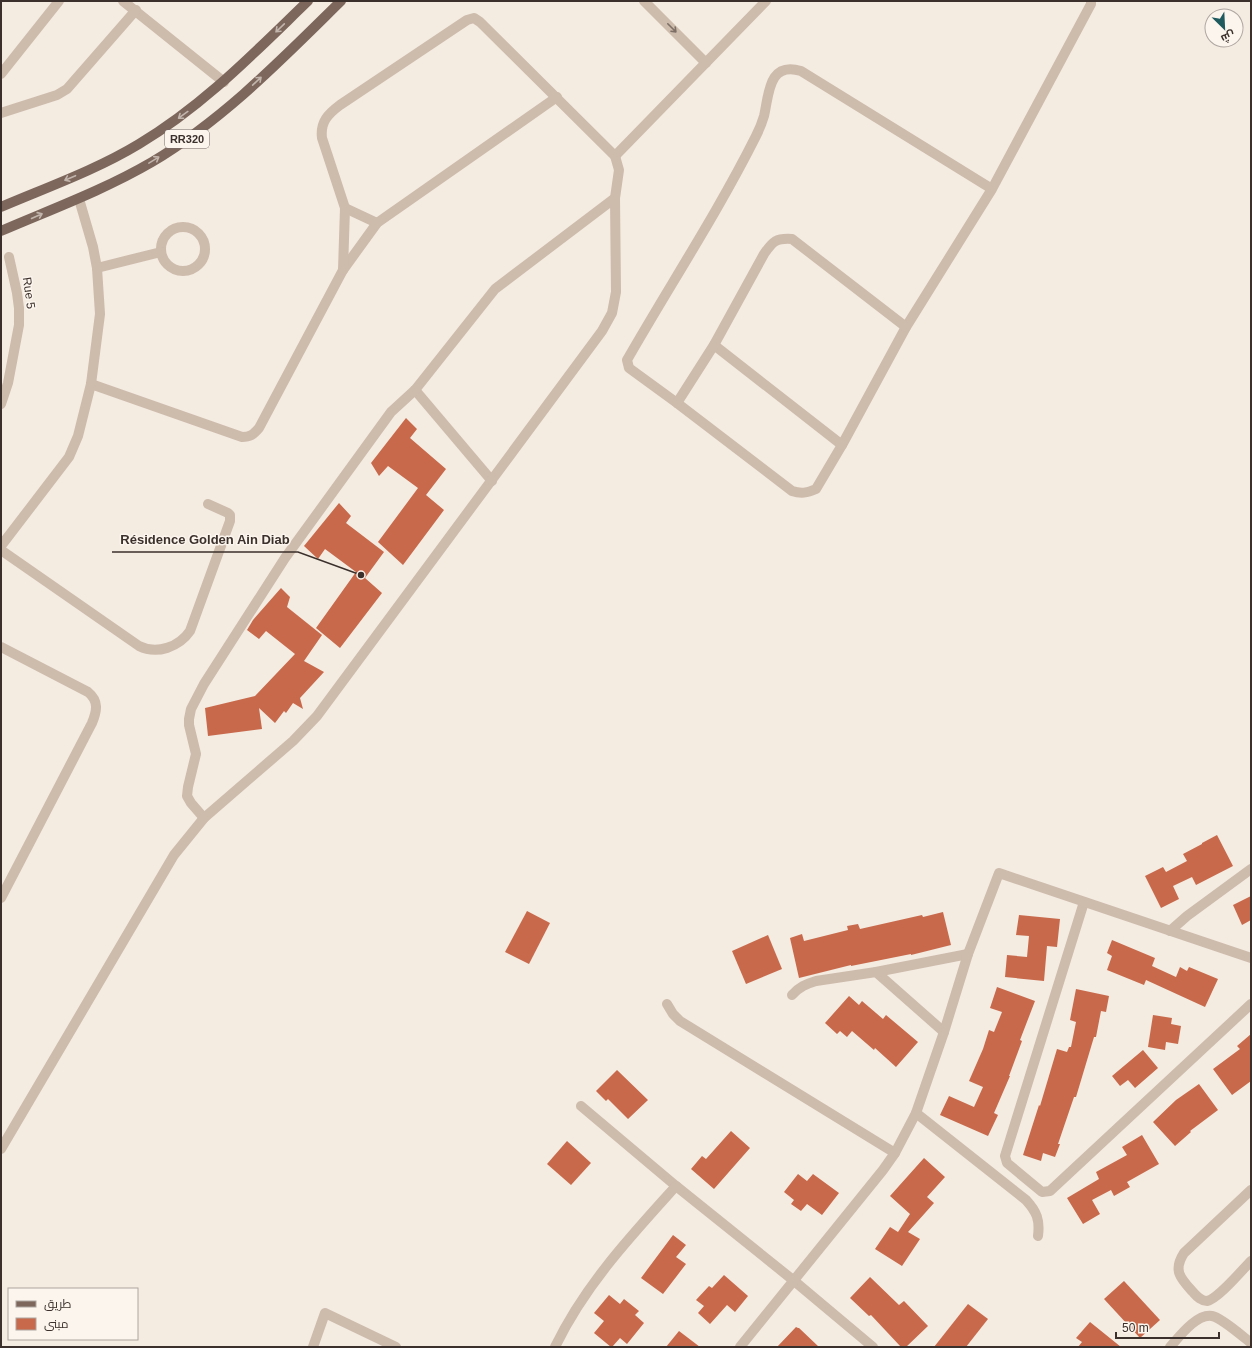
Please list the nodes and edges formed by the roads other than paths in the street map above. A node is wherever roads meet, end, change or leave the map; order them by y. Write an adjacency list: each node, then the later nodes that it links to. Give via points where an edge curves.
1 (59, 1): 10 (street)
2 (123, 1): 8 (street)
3 (308, 1): 11 (main road, RR320, one-way to 11)
4 (341, 1): 17 (main road, RR320, one-way to 4, via 152,162 208,124)
5 (644, 1): 9 (street, one-way to 9)
6 (766, 1): 9 (street)
7 (1091, 1): 15 (street)
8 (136, 10): 11 (street); 13 (street, via 68,89)
9 (706, 63): 14 (street)
10 (1, 74)
11 (224, 82): 18 (main road, RR320, one-way to 18, via 184,114 130,150)
12 (557, 97): 14 (street); 19 (street, via 477,20 472,18 462,22 340,105 324,120 322,138); 20 (street)
13 (1, 113)
14 (615, 156): 16 (street, via 619,170)
15 (992, 189): 26 (street); 32 (street, via 800,71 792,68 777,74 767,95 761,125 746,155 628,360 629,368)
16 (615, 198): 31 (street, via 495,289); 35 (street, via 616,292 612,313 602,332)
17 (79, 199): 21 (main road, RR320, one-way to 17); 24 (street)
18 (1, 207)
19 (345, 208): 20 (street); 25 (street)
20 (377, 223): 25 (street)
21 (1, 231)
22 (161, 252): 22 (street, via 163,259 173,269 180,271 194,268 200,263 205,250 201,236 196,231 182,227 169,232 164,238); 24 (street)
23 (9, 257): 28 (street, Rue 5, via 19,308 19,325)
24 (97, 268): 30 (street, via 100,314)
25 (343, 270): 30 (street, via 258,428 249,437 242,437)
26 (906, 327): 27 (street, via 792,239 780,238 773,242 764,254); 34 (street)
27 (714, 345): 32 (street); 34 (street)
28 (12, 361): 29 (street); 33 (street, Rue 5)
29 (1, 365)
30 (91, 384): 37 (street, via 78,436 69,457)
31 (415, 390): 35 (street); 40 (street, via 391,412 285,558 196,698 189,719 196,754 187,796)
32 (677, 403): 34 (street, via 792,491 808,493 816,489)
33 (1, 404)
34 (842, 445)
35 (492, 481): 40 (street, via 317,716 293,741)
36 (208, 504): 38 (street, via 228,513 230,521 190,631 183,640 161,650 139,646)
37 (1, 546)
38 (1, 550)
39 (1, 647): 42 (street, via 88,692 94,697 97,706 92,723)
40 (204, 818): 54 (street, via 162,873)
41 (1251, 869): 44 (street)
42 (1, 898)
43 (1084, 902): 44 (street); 45 (street, via 999,874); 50 (street, via 1005,1156 1007,1163 1042,1192 1050,1191)
44 (1170, 931): 46 (street)
45 (968, 954): 47 (street); 51 (street)
46 (1251, 958)
47 (876, 972): 48 (street, via 807,984); 51 (street)
48 (792, 996)
49 (667, 1004): 55 (street, via 680,1021)
50 (1251, 1004)
51 (944, 1032): 53 (street)
52 (580, 1106): 56 (street)
53 (916, 1113): 55 (street); 58 (street, via 1026,1200 1037,1217)
54 (1, 1149)
55 (895, 1153): 60 (street)
56 (676, 1186): 60 (street); 66 (street, via 602,1271)
57 (1251, 1190): 61 (street, via 1179,1260 1180,1278 1200,1299)
58 (1038, 1236)
59 (1251, 1261): 61 (street, via 1218,1295)
60 (793, 1280): 67 (street); 68 (street)
61 (1207, 1301): 62 (street)
62 (1204, 1316): 63 (street, via 1220,1320); 69 (street)
63 (1251, 1343)
64 (313, 1347): 65 (street, via 325,1313)
65 (396, 1347)
66 (555, 1347)
67 (740, 1347)
68 (873, 1347)
69 (1170, 1347)

